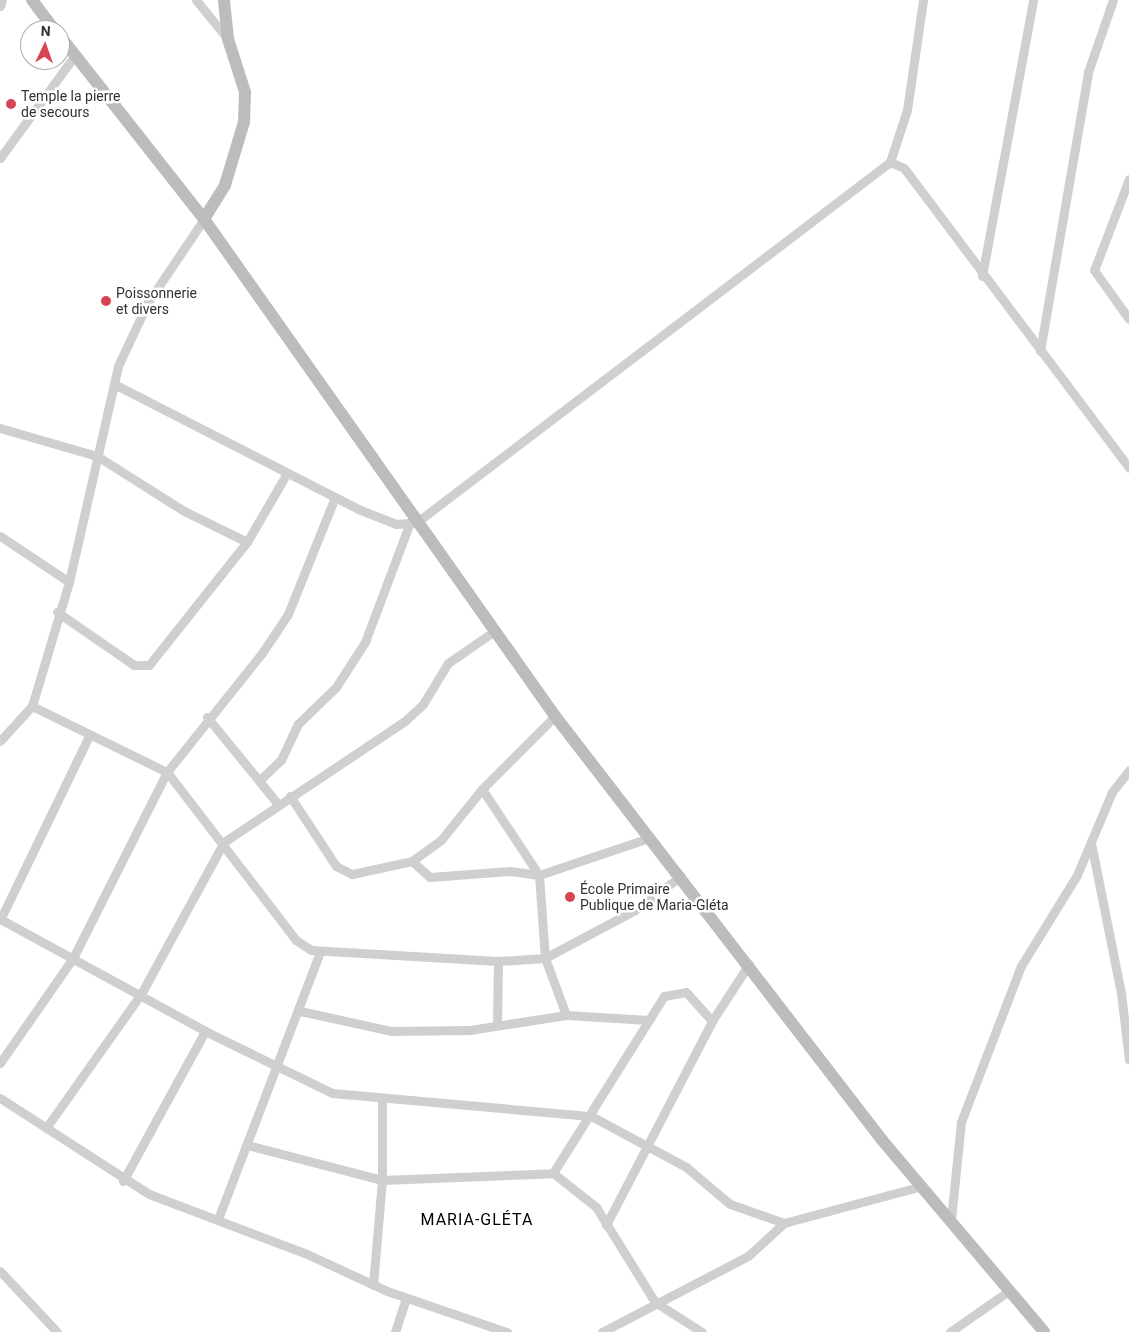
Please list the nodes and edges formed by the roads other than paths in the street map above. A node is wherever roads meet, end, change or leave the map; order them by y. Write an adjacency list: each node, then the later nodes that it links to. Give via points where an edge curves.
1 (2, 0): 8 (street)
2 (32, 0): 9 (street)
3 (196, 0): 10 (street)
4 (224, 0): 10 (street)
5 (923, 0): 14 (street, via 907,110)
6 (1033, 0): 17 (street)
7 (1113, 0): 19 (street, via 1088,72)
8 (0, 6)
9 (47, 20)
10 (228, 39): 16 (street, via 245,92 244,122 225,185)
11 (70, 48): 12 (street)
12 (75, 54): 13 (street); 16 (street)
13 (0, 158)
14 (890, 162): 17 (street, via 904,168); 26 (street)
15 (1129, 180): 18 (street, via 1094,270)
16 (204, 219): 20 (street, via 148,302); 26 (street)
17 (982, 276): 19 (street)
18 (1129, 319)
19 (1040, 351): 23 (street)
20 (114, 384): 22 (street); 24 (street)
21 (0, 428): 22 (street)
22 (97, 456): 28 (street, via 184,511); 29 (street)
23 (1129, 468)
24 (287, 473): 25 (street); 28 (street)
25 (335, 497): 26 (street, via 384,520); 34 (street, via 288,614 262,654)
26 (413, 524): 31 (street); 39 (street, via 365,642 336,687 298,724 281,760)
27 (0, 536): 29 (street)
28 (247, 542): 30 (street, via 143,668)
29 (69, 582): 30 (street)
30 (57, 612): 32 (street)
31 (496, 630): 33 (street); 41 (street, via 448,663 416,712)
32 (32, 706): 35 (street); 36 (street)
33 (555, 716): 40 (street); 43 (street)
34 (208, 718): 38 (street); 39 (street)
35 (89, 736): 38 (street, via 131,752); 49 (street)
36 (0, 741)
37 (1129, 770): 45 (street, via 1112,792)
38 (167, 772): 44 (street); 51 (street)
39 (260, 780): 42 (street)
40 (482, 789): 46 (street, via 441,840); 47 (street)
41 (290, 796): 42 (street); 46 (street, via 340,871 360,873)
42 (278, 804): 44 (street)
43 (649, 838): 47 (street); 48 (street)
44 (224, 842): 50 (street, via 296,940); 55 (street)
45 (1091, 843): 62 (street, via 1122,993); 78 (street, via 1066,893 1037,934 1021,966 966,1107)
46 (412, 861): 47 (street, via 430,877 510,871)
47 (539, 875): 52 (street)
48 (681, 876): 52 (street, via 635,910); 54 (street)
49 (0, 919): 51 (street)
50 (320, 952): 53 (street, via 349,949); 56 (street)
51 (73, 958): 55 (street); 63 (street)
52 (545, 958): 53 (street); 57 (street)
53 (498, 961): 60 (street)
54 (749, 964): 59 (street); 76 (street)
55 (141, 994): 61 (street); 70 (street)
56 (300, 1011): 60 (street, via 391,1031); 65 (street)
57 (566, 1015): 58 (street); 60 (street)
58 (649, 1020): 59 (street, via 664,996 681,990); 69 (street)
59 (712, 1021): 72 (street)
60 (497, 1025)
61 (205, 1031): 65 (street); 75 (street)
62 (1129, 1060)
63 (0, 1063)
64 (1129, 1066): 66 (street)
65 (277, 1068): 68 (street, via 332,1092); 71 (street)
66 (1129, 1070)
67 (0, 1098): 70 (street)
68 (382, 1100): 69 (street); 74 (street)
69 (591, 1116): 72 (street); 73 (street)
70 (46, 1128): 75 (street)
71 (247, 1145): 74 (street); 77 (street)
72 (649, 1146): 79 (street, via 715,1187 730,1204); 80 (street)
73 (553, 1173): 74 (street); 80 (street, via 584,1195)
74 (382, 1180): 82 (street)
75 (123, 1182): 77 (street)
76 (922, 1186): 78 (street); 79 (street)
77 (218, 1219): 82 (street)
78 (950, 1219): 83 (street)
79 (784, 1222): 85 (street, via 748,1256)
80 (606, 1225): 85 (street)
81 (0, 1271): 86 (street)
82 (373, 1285): 84 (street)
83 (1010, 1290): 91 (street); 92 (street)
84 (406, 1298): 87 (street); 88 (street)
85 (655, 1302): 89 (street); 90 (street)
86 (57, 1332)
87 (395, 1332)
88 (506, 1332)
89 (602, 1332)
90 (702, 1332)
91 (950, 1332)
92 (1044, 1332)

